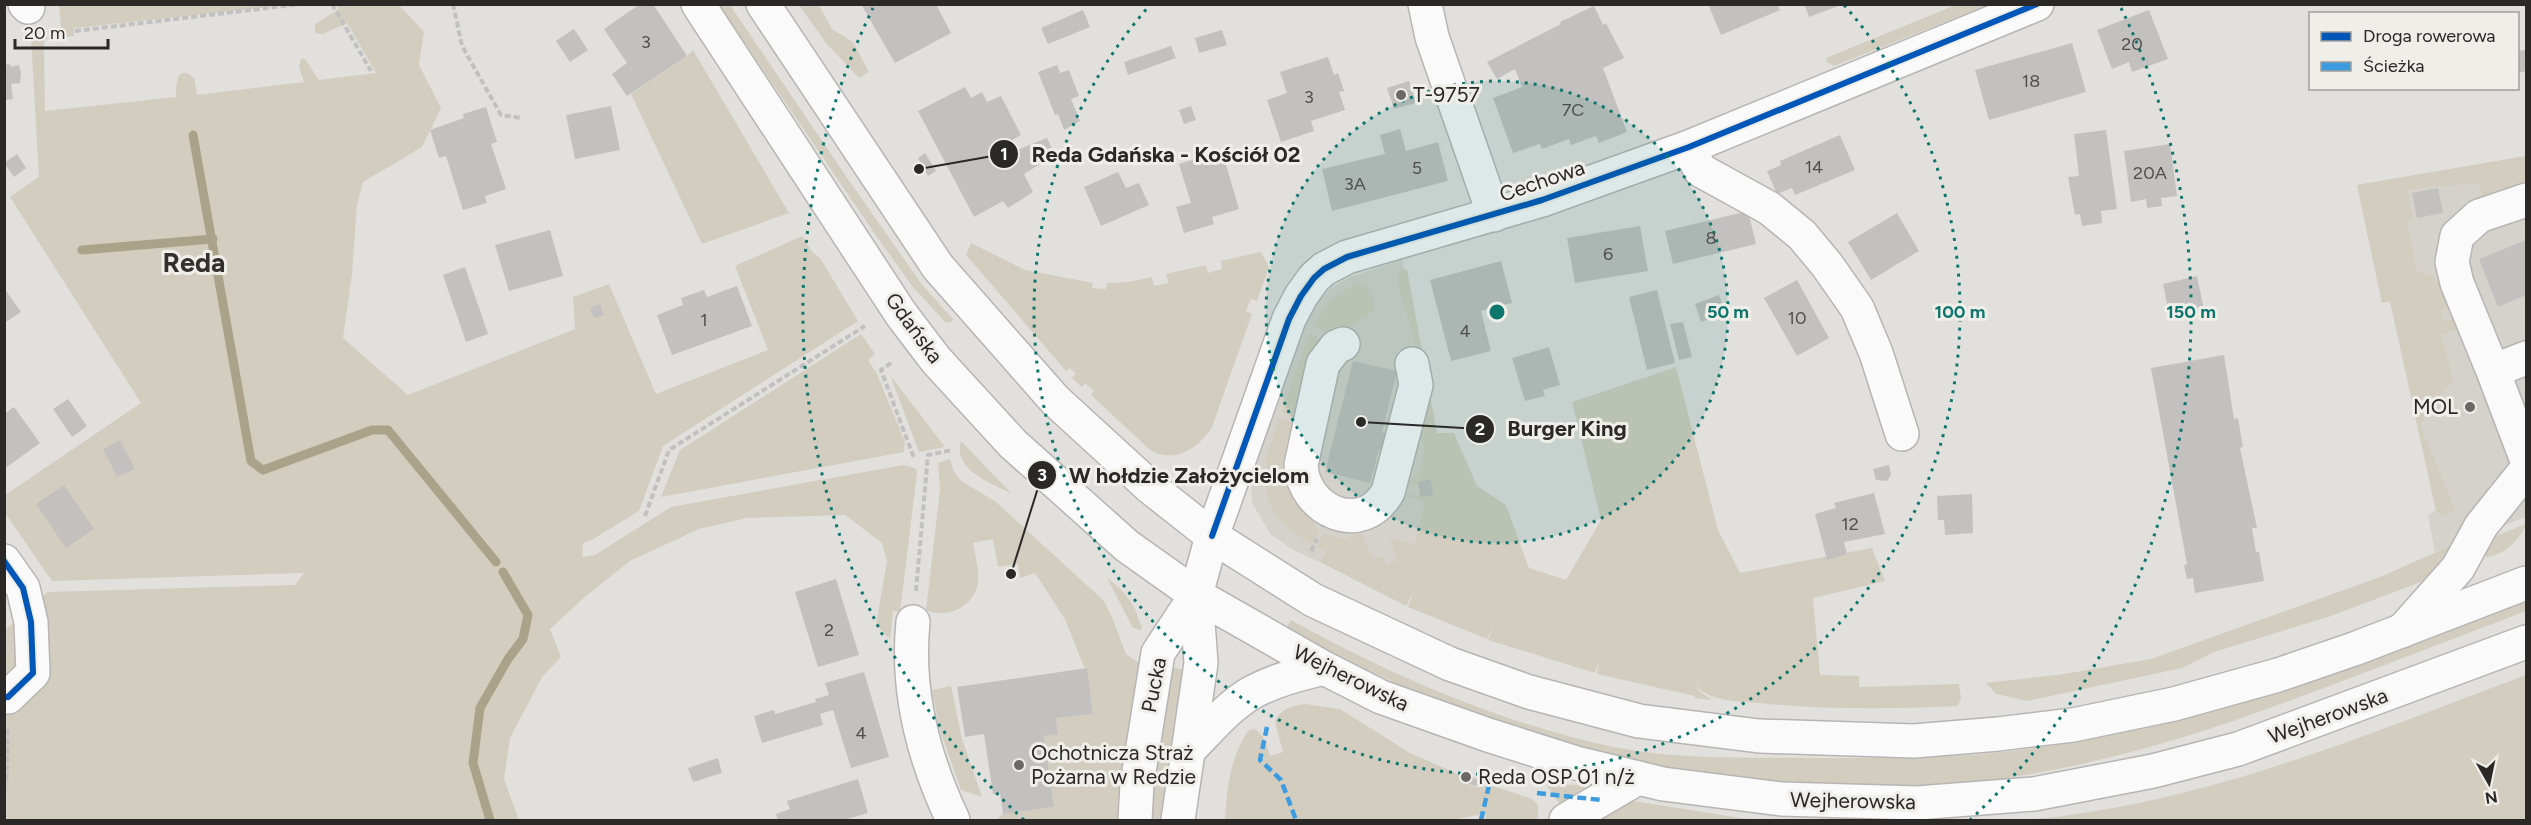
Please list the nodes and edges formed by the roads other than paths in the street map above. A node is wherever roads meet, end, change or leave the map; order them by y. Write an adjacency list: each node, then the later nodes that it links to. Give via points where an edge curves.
1 (698, 4): 19 (main road, Gdańska, via 901,314 936,360 1013,444 1127,546)
2 (763, 4): 15 (main road, via 938,267 975,312 1055,400 1150,487)
3 (1425, 4): 7 (main road, via 1432,37)
4 (2037, 4): 5 (main road, Cechowa)
5 (1689, 147): 7 (main road, Cechowa); 12 (main road, via 1700,170 1769,208 1802,235 1827,265 1857,308)
6 (2526, 200): 11 (main road, via 2479,216 2457,236 2452,262 2457,283)
7 (1494, 215): 15 (main road, Cechowa, via 1355,254 1324,268 1314,278 1289,319)
8 (1343, 344): 10 (main road, via 1323,364 1301,465 1313,497 1342,514 1370,513 1388,492 1416,385)
9 (2526, 358): 11 (main road)
10 (1412, 364)
11 (2493, 371): 13 (main road)
12 (1902, 434)
13 (2526, 458)
14 (2526, 470): 22 (main road, via 2481,526 2458,568)
15 (1212, 536): 19 (main road, Pucka); 22 (main road, via 1314,600 1450,664 1529,692 1639,721 1759,736 1914,741 2073,725 2174,704 2277,675)
16 (4, 561): 18 (main road)
17 (2526, 583): 22 (main road)
18 (22, 588): 20 (main road, via 13,609); 25 (main road, via 31,622 33,673)
19 (1196, 596): 24 (main road, Wejherowska); 26 (main road, Pucka, via 1201,663); 29 (main road, Pucka, via 1158,653)
20 (4, 617)
21 (914, 622): 28 (main road, via 912,681 920,728)
22 (2402, 631)
23 (2526, 642): 27 (main road, Wejherowska, via 2238,749 2034,794 1917,803 1781,800)
24 (1324, 668): 26 (main road, via 1284,678 1253,692); 27 (main road, Wejherowska, via 1381,697 1488,735)
25 (6, 697)
26 (1188, 751): 30 (main road, Pucka)
27 (1638, 778): 31 (main road)
28 (953, 820)
29 (1135, 820)
30 (1178, 820)
31 (1566, 820)

